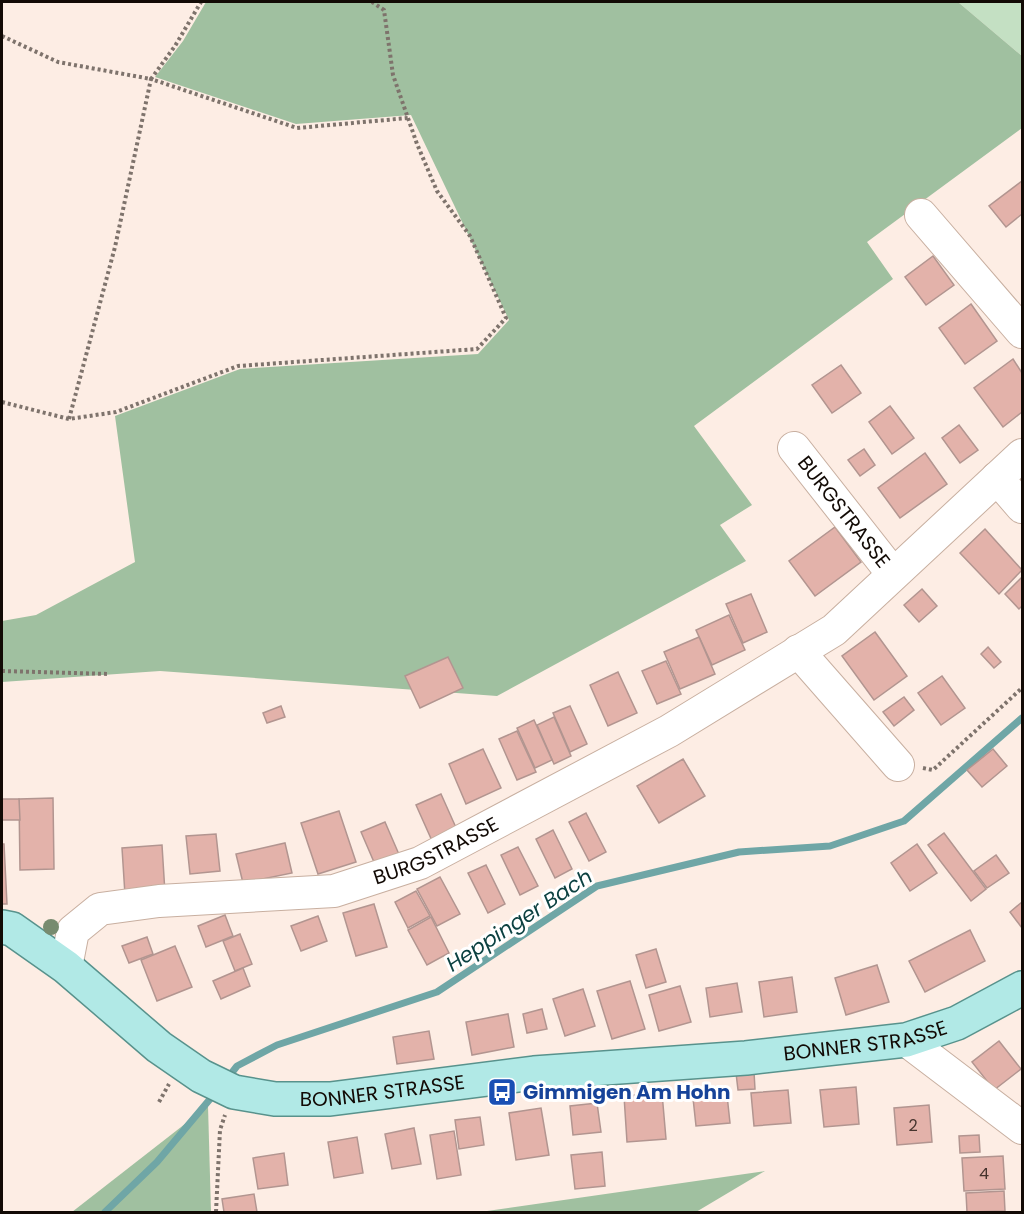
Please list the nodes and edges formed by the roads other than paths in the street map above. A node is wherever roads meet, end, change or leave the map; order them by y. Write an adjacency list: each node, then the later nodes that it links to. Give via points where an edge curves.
1 (921, 215): 2 (street)
2 (1023, 332)
3 (794, 448): 7 (street, BURGSTRASSE)
4 (1023, 455): 5 (street, BURGSTRASSE)
5 (997, 478): 6 (street); 7 (street, BURGSTRASSE)
6 (1023, 507)
7 (893, 574): 8 (street, BURGSTRASSE, via 834,630)
8 (798, 651): 9 (street); 11 (street, BURGSTRASSE, via 669,731 420,863 334,891 159,901 100,909 73,931)
9 (898, 765)
10 (2, 927): 11 (main road, BONNER STRASSE, via 12,929)
11 (66, 967): 13 (main road, BONNER STRASSE, via 159,1047 222,1086 275,1099 330,1099 534,1072 746,1058)
12 (1023, 988): 13 (main road, BONNER STRASSE, via 957,1023)
13 (906, 1040): 14 (street)
14 (1023, 1128)

